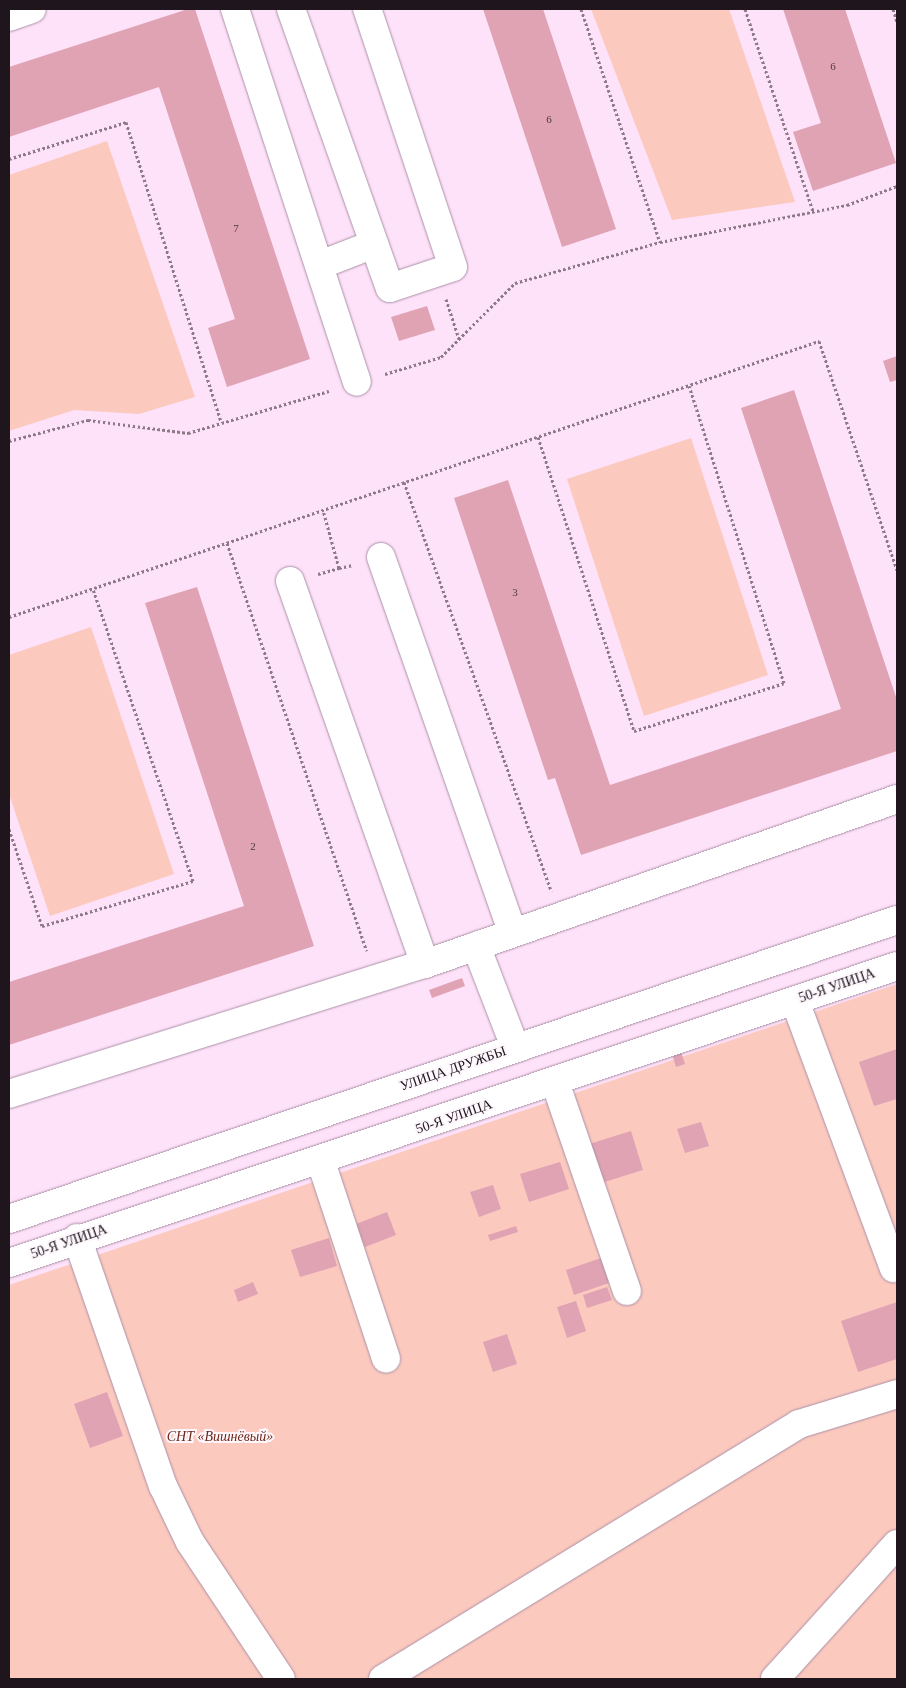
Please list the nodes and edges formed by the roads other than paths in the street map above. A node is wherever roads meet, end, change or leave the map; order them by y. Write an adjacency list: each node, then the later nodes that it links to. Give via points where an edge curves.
1 (32, 9): 5 (street)
2 (234, 9): 7 (street)
3 (292, 9): 6 (street)
4 (368, 9): 6 (street, via 453,267 390,288)
5 (9, 16)
6 (374, 244): 7 (street)
7 (320, 265): 8 (street)
8 (357, 382)
9 (381, 557): 13 (street)
10 (290, 581): 15 (street)
11 (897, 799): 13 (street)
12 (897, 920): 18 (street, УЛИЦА ДРУЖБЫ)
13 (513, 933): 14 (street)
14 (476, 946): 15 (street); 18 (street)
15 (425, 964): 20 (street)
16 (897, 966): 17 (street, 50-Я УЛИЦА)
17 (795, 1000): 19 (street, 50-Я УЛИЦА); 25 (street)
18 (515, 1048): 22 (street, УЛИЦА ДРУЖБЫ)
19 (555, 1082): 21 (street, 50-Я УЛИЦА); 26 (street)
20 (9, 1094)
21 (321, 1162): 23 (street, 50-Я УЛИЦА); 27 (street)
22 (9, 1219)
23 (77, 1238): 24 (street, 50-Я УЛИЦА); 30 (street, via 163,1486 190,1542)
24 (9, 1263)
25 (894, 1268)
26 (627, 1291)
27 (386, 1358)
28 (897, 1394): 31 (street, via 799,1424)
29 (897, 1544): 32 (street)
30 (281, 1679)
31 (382, 1679)
32 (775, 1679)

